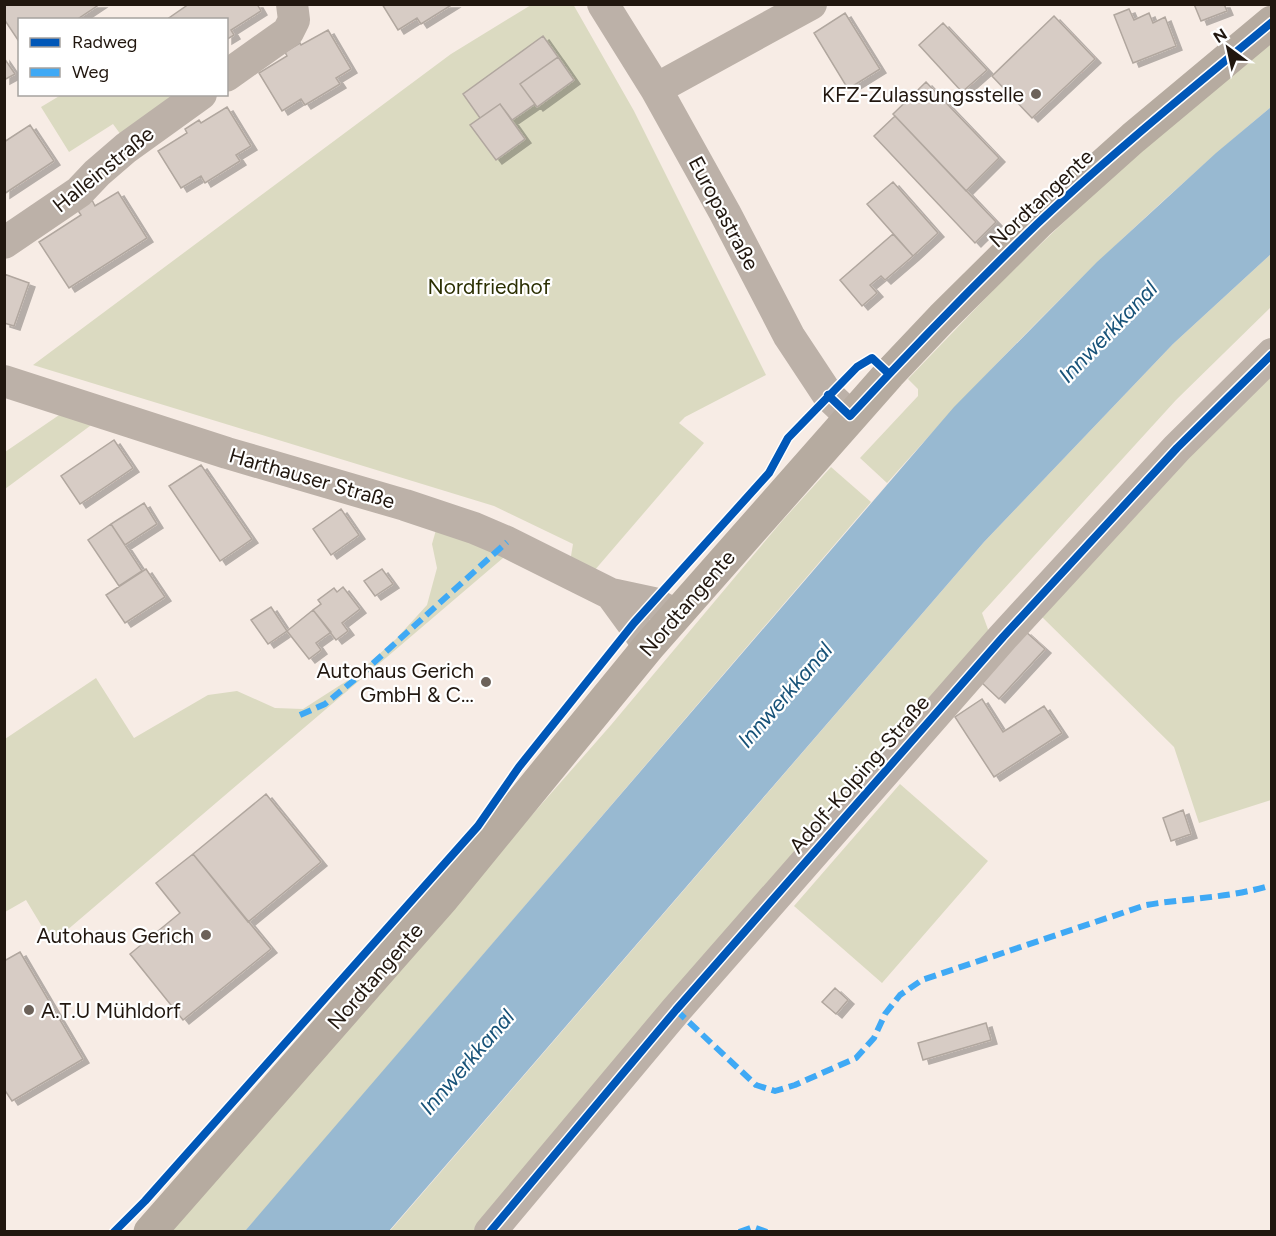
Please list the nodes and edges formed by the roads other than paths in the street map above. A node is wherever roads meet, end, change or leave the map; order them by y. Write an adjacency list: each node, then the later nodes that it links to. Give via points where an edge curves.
1 (292, 4): 5 (street, via 294,20 288,32)
2 (603, 4): 6 (street, Europastraße)
3 (811, 4): 6 (street)
4 (1272, 22): 11 (main road, Nordtangente, via 1038,223)
5 (228, 75)
6 (656, 89): 11 (street, Europastraße, via 789,336 828,395)
7 (198, 96): 8 (street, Halleinstraße, via 126,148 79,192)
8 (4, 243)
9 (1272, 354): 16 (street, Adolf-Kolping-Straße, via 1177,448 1003,637 676,1010)
10 (4, 381): 12 (street, Harthauser Straße, via 474,528)
11 (850, 416): 13 (main road, Nordtangente)
12 (611, 594): 13 (street, Harthauser Straße, via 653,603); 14 (street, Harthauser Straße)
13 (676, 615): 14 (main road, Nordtangente)
14 (649, 646): 15 (main road, Nordtangente, via 443,898)
15 (150, 1232)
16 (489, 1232)

